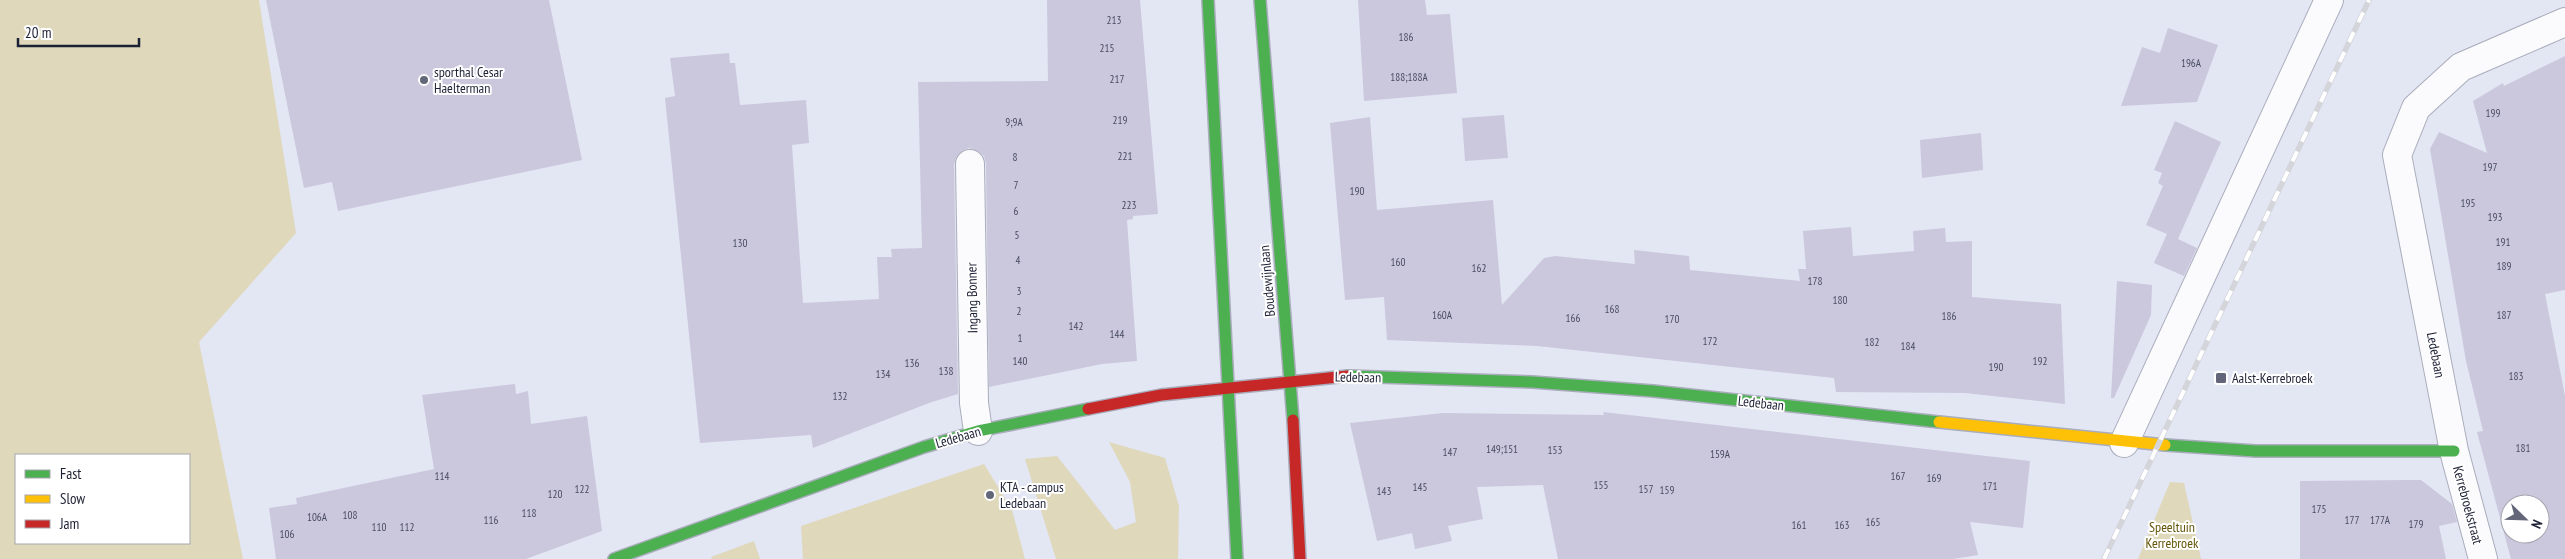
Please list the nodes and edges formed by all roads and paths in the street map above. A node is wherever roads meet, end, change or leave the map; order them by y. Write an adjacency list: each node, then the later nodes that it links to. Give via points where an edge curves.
1 (1208, 0): 7 (street)
2 (1260, 0): 6 (street, Boudewijnlaan)
3 (2329, 0): 9 (street)
4 (2565, 22): 10 (street, Ledebaan, via 2460,67 2416,108 2397,154)
5 (970, 164): 8 (street, Ingang Bonner, via 974,403)
6 (1291, 381): 7 (street, Ledebaan); 9 (street, Ledebaan, via 1335,376 1532,382 1653,391); 13 (street, Boudewijnlaan)
7 (1228, 388): 8 (street, Ledebaan, via 1152,397); 12 (street)
8 (978, 431): 11 (street, Ledebaan, via 924,447)
9 (2124, 443): 10 (street, Ledebaan, via 2256,451)
10 (2454, 451): 14 (street, Kerrebroekstraat)
11 (614, 559)
12 (1237, 559)
13 (1300, 559)
14 (2483, 559)

